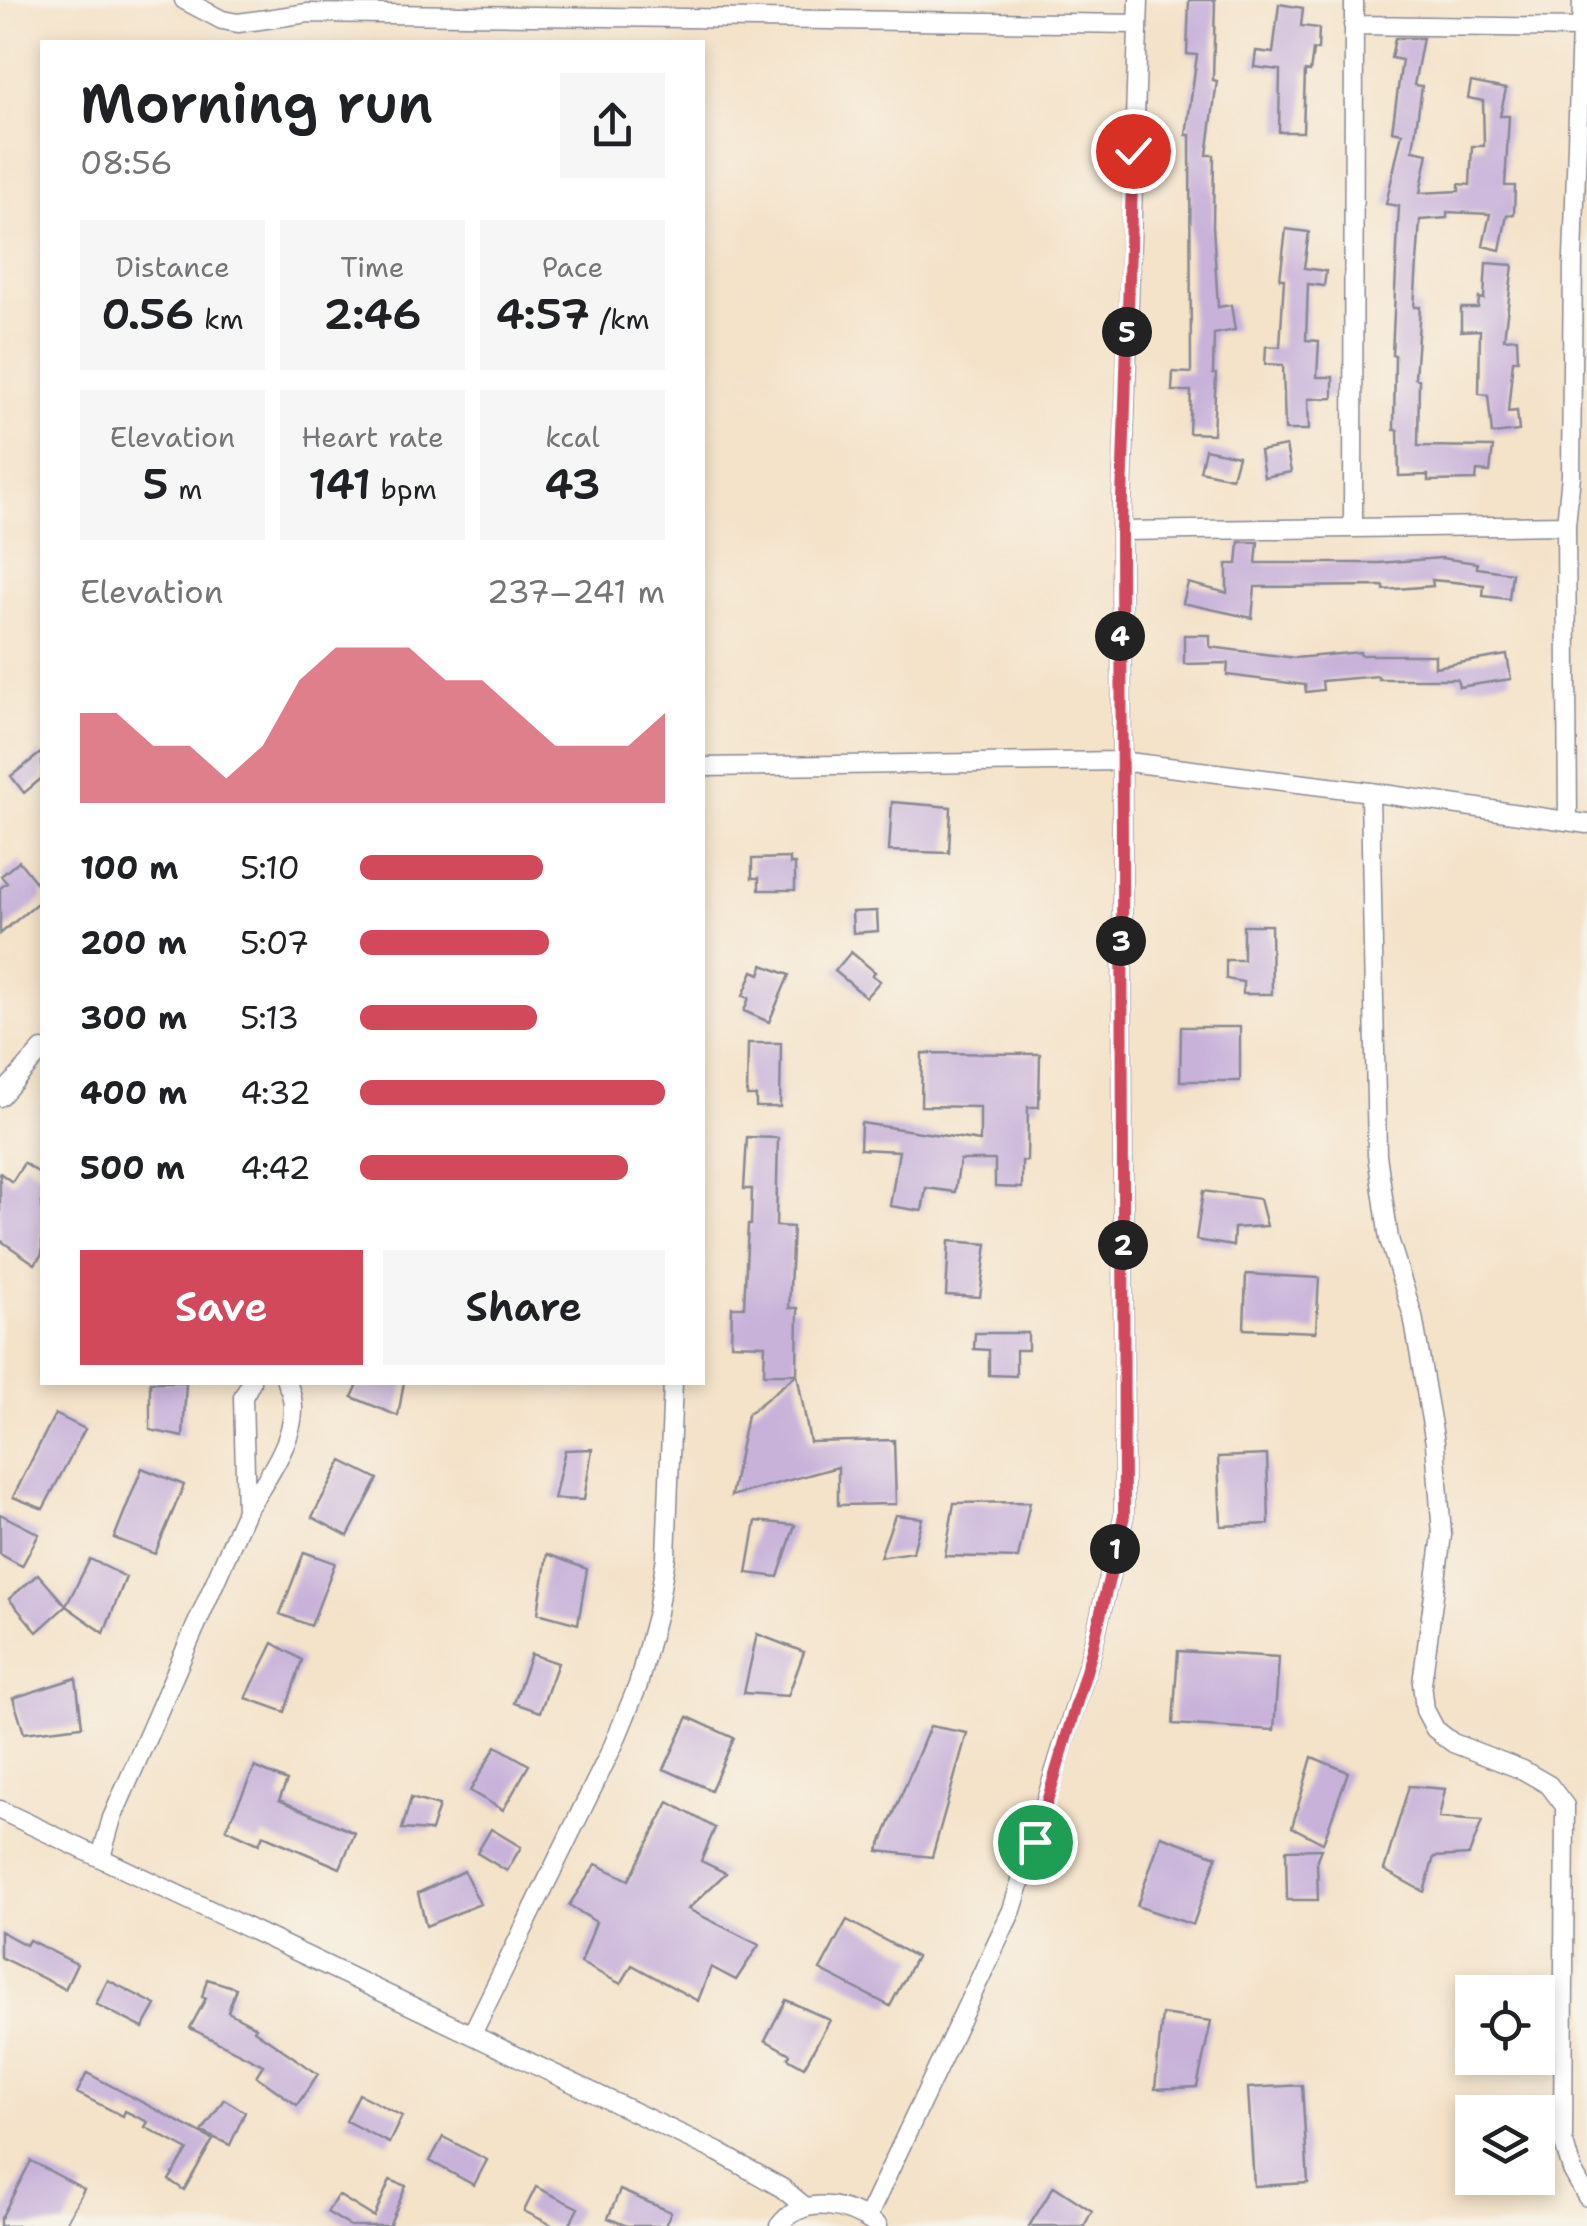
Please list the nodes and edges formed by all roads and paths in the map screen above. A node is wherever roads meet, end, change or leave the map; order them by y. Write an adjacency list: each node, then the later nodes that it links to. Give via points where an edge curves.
1 (184, 0): 8 (street, via 222,20)
2 (251, 0): 8 (street)
3 (1138, 0): 9 (street)
4 (1354, 0): 10 (street)
5 (1582, 0): 11 (street)
6 (539, 7): 7 (street); 8 (street)
7 (826, 9): 9 (street)
8 (252, 21)
9 (1137, 24): 14 (street)
10 (1352, 25): 11 (street); 13 (street)
11 (1580, 28): 12 (street)
12 (1566, 525): 13 (street); 18 (street)
13 (1353, 528): 14 (street)
14 (1121, 531): 15 (street)
15 (1120, 761): 16 (street); 17 (street); 30 (street, via 1124,1516 1090,1658 1012,1910)
16 (705, 767)
17 (1370, 792): 18 (street); 28 (street, via 1377,1155 1435,1443 1442,1535 1422,1683 1425,1710 1453,1743 1549,1785 1565,1806 1563,2140)
18 (1578, 822)
19 (40, 1052): 20 (street)
20 (0, 1097)
21 (250, 1385): 24 (street, via 244,1397)
22 (287, 1385): 24 (street, via 293,1421)
23 (673, 1385): 27 (street, via 666,1556 638,1685)
24 (246, 1511): 26 (street)
25 (0, 1810): 26 (street)
26 (101, 1856): 27 (street)
27 (472, 2034): 29 (street, via 718,2152)
28 (1587, 2197)
29 (803, 2206): 30 (street, via 820,2204); 31 (street)
30 (872, 2222)
31 (779, 2226)

